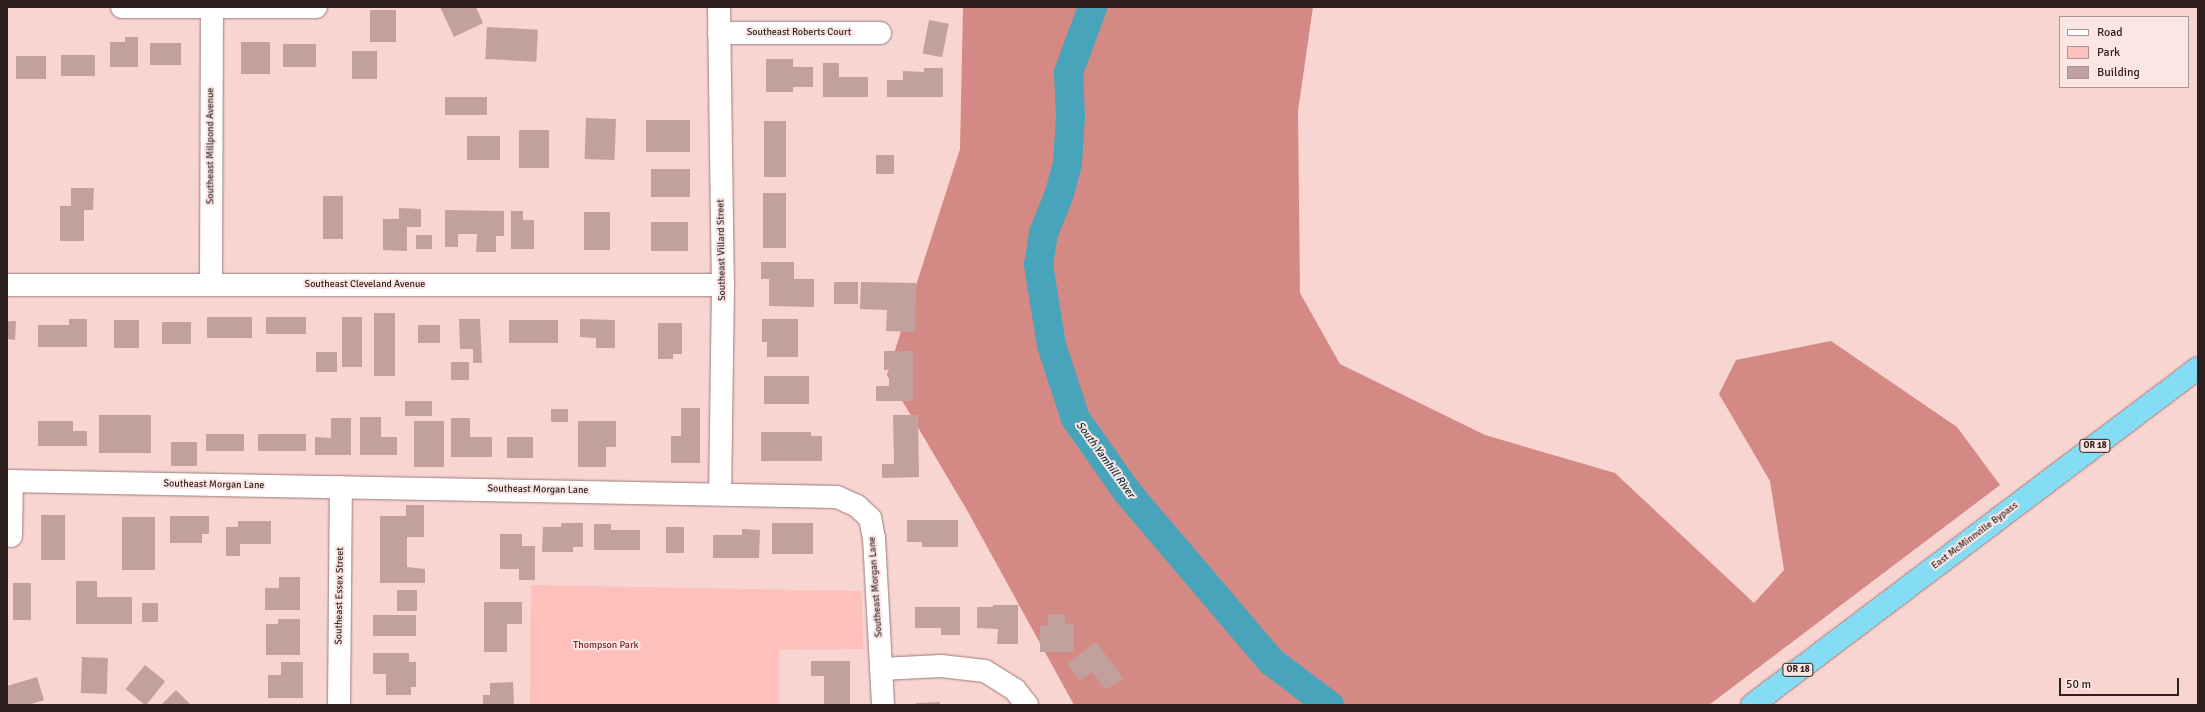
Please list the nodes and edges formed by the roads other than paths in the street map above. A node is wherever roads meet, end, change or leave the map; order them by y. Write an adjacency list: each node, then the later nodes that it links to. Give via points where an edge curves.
1 (122, 7): 2 (street)
2 (212, 7): 3 (street); 8 (street, Southeast Millpond Avenue)
3 (316, 7)
4 (719, 7): 5 (street, Southeast Villard Street)
5 (718, 33): 6 (street, Southeast Roberts Court); 9 (street, Southeast Villard Street)
6 (880, 33)
7 (7, 285): 8 (street, Southeast Cleveland Avenue)
8 (211, 285): 9 (street, Southeast Cleveland Avenue)
9 (723, 285): 13 (street, Southeast Villard Street)
10 (2192, 373): 19 (highway, East McMinnville Bypass / OR 18)
11 (9, 481): 12 (street, Southeast Morgan Lane); 14 (street, Southeast Morgan Lane)
12 (341, 487): 13 (street, Southeast Morgan Lane); 16 (street, Southeast Essex Street)
13 (720, 493): 15 (street, Southeast Morgan Lane, via 837,497 857,506 870,518 874,538)
14 (11, 536)
15 (881, 669): 17 (street, Southeast Morgan Lane); 18 (street, via 941,666 985,671 1015,690)
16 (339, 705)
17 (882, 705)
18 (1027, 705)
19 (1752, 705)

